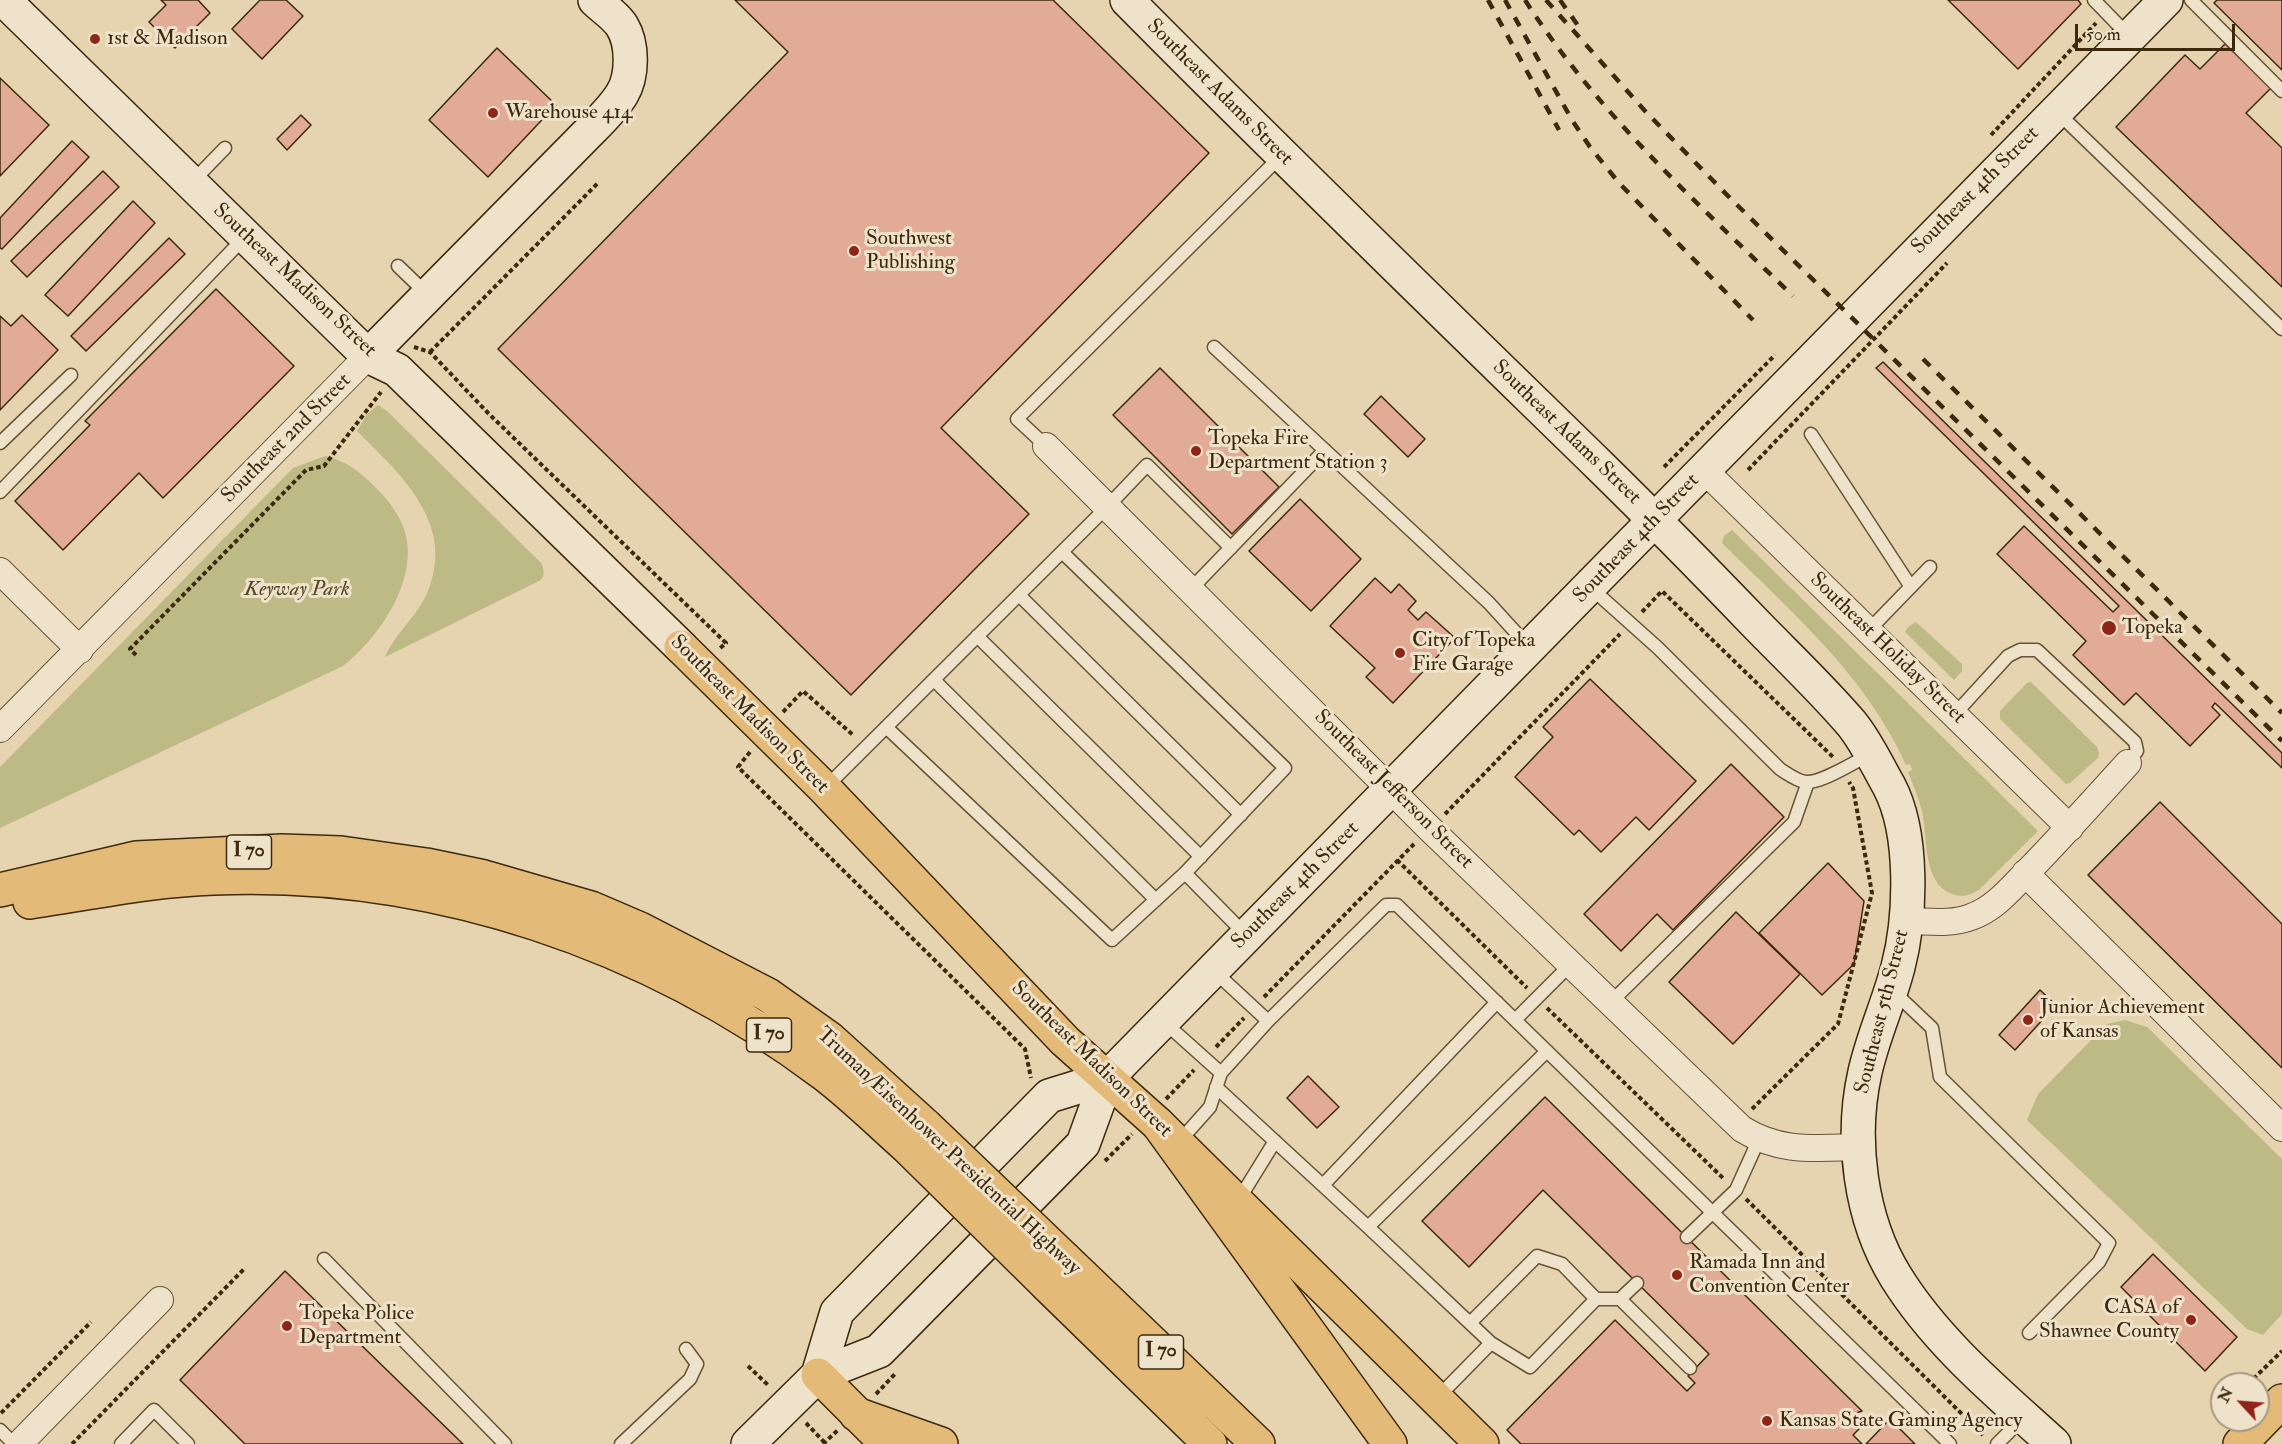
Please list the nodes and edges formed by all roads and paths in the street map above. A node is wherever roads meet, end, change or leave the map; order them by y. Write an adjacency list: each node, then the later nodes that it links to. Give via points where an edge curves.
1 (595, 0): 18 (street, Southeast 2nd Street, via 622,26 627,39 630,60 624,91 614,106)
2 (1127, 0): 13 (street, Southeast Adams Street)
3 (2094, 0): 7 (lane)
4 (2166, 0): 8 (street, Southeast 4th Street)
5 (2191, 0): 9 (lane)
6 (2, 1): 14 (street, Southeast Madison Street)
7 (2106, 12): 8 (lane); 11 (path)
8 (2129, 37): 10 (street, Southeast 4th Street)
9 (2282, 91)
10 (2056, 111): 19 (lane); 31 (street, Southeast 4th Street)
11 (1984, 143)
12 (225, 148): 14 (lane)
13 (1281, 156): 28 (lane, via 1017,419); 34 (street, Southeast Adams Street)
14 (191, 183): 16 (street, Southeast Madison Street)
15 (598, 183): 22 (path)
16 (245, 237): 23 (street, Southeast Madison Street); 32 (lane)
17 (398, 266): 18 (lane)
18 (428, 295): 23 (street, Southeast 2nd Street)
19 (2282, 329)
20 (1214, 347): 29 (lane)
21 (1782, 348): 30 (path)
22 (430, 352): 24 (path, via 414,346); 48 (path, via 726,643)
23 (368, 356): 24 (street, Southeast Madison Street); 47 (street, Southeast 2nd Street)
24 (397, 370): 45 (street, Southeast Madison Street); 49 (path, via 324,466 306,470 130,649)
25 (71, 375): 27 (lane)
26 (1811, 434): 40 (lane)
27 (0, 443)
28 (1046, 446): 33 (street, Southeast Jefferson Street)
29 (1325, 450): 35 (lane); 46 (lane, via 1489,603)
30 (1664, 467)
31 (1704, 470): 34 (street, Southeast 4th Street); 43 (street, Southeast Holiday Street)
32 (0, 492)
33 (1108, 506): 35 (lane, via 1147,465); 36 (lane); 41 (street, Southeast Jefferson Street)
34 (1655, 520): 39 (street, Southeast 4th Street); 54 (street, Southeast Adams Street, via 1854,726)
35 (1231, 548): 41 (lane)
36 (1062, 552): 42 (lane); 60 (lane, via 1285,768)
37 (1930, 567): 40 (lane)
38 (0, 571): 47 (street)
39 (1590, 587): 46 (street, Southeast 4th Street); 57 (lane, via 1780,769)
40 (1911, 587): 43 (lane)
41 (1191, 589): 59 (street, Southeast Jefferson Street)
42 (1019, 595): 44 (lane); 60 (lane)
43 (1868, 631): 51 (street, Southeast Holiday Street)
44 (978, 636): 50 (lane); 62 (lane)
45 (681, 648): 58 (main road, Southeast Madison Street)
46 (1530, 648): 59 (street, Southeast 4th Street)
47 (80, 650): 53 (street, Southeast 2nd Street)
48 (715, 652)
49 (136, 655)
50 (934, 680): 52 (lane); 67 (lane)
51 (1954, 715): 55 (lane, via 2008,656 2020,650 2037,650 2135,742 2137,751); 61 (street, Southeast Holiday Street)
52 (886, 727): 58 (lane); 67 (lane, via 1112,940)
53 (0, 728)
54 (1870, 755): 57 (lane); 68 (street, Southeast Adams Street, via 1892,792 1908,857)
55 (2128, 763): 61 (street, Southeast 5th Street)
56 (738, 767): 83 (path, via 1025,1049 1030,1077)
57 (1808, 782): 75 (lane, via 1794,822)
58 (824, 788): 81 (main road, Southeast Madison Street, via 1065,1041)
59 (1392, 789): 69 (street, Southeast 4th Street); 70 (street, Southeast Jefferson Street)
60 (1241, 815): 62 (lane)
61 (2070, 828): 65 (street, Southeast 5th Street)
62 (1201, 857): 64 (lane)
63 (1397, 860): 73 (path)
64 (1185, 873): 67 (lane); 69 (lane)
65 (2025, 873): 68 (street, Southeast 5th Street, via 1987,910 1969,918); 84 (street)
66 (10, 897): 87 (main road, Truman/Eisenhower Presidential Highway / I 70, via 244,877 356,882 456,900 614,952 695,990 758,1028); 87 (main road, Truman/Eisenhower Presidential Highway / I 70, via 136,858 282,851 341,853 484,877 591,908 640,928 768,995 830,1039)
67 (1156, 900)
68 (1906, 921): 72 (street, Southeast 5th Street)
69 (1247, 936): 71 (street, Southeast 4th Street)
70 (1571, 964): 73 (lane); 75 (street, Southeast Jefferson Street)
71 (1213, 970): 77 (street, Southeast 4th Street); 78 (lane)
72 (1891, 989): 89 (street, Southeast 5th Street, via 1864,1072); 105 (lane, via 1932,1028 1940,1077 2109,1243 2100,1262)
73 (1538, 998): 76 (lane); 91 (path)
74 (1497, 1002): 76 (lane); 78 (lane, via 1404,911 1397,905 1386,904); 90 (lane)
75 (1611, 1002): 86 (street, Southeast Jefferson Street)
76 (1515, 1020): 79 (lane)
77 (1163, 1021): 80 (lane); 81 (street, Southeast 4th Street)
78 (1268, 1021): 80 (lane)
79 (1547, 1051): 93 (lane); 94 (lane)
80 (1221, 1073): 82 (lane)
81 (1107, 1078): 83 (street, Southeast 4th Street); 85 (main road, Southeast Madison Street); 111 (street, Southeast 4th Street, via 1083,1144 879,1351)
82 (1216, 1087): 85 (lane, via 1210,1107); 88 (lane)
83 (1050, 1096): 111 (street, Southeast 4th Street, via 837,1312)
84 (2282, 1128)
85 (1168, 1133): 92 (main road, Southeast Madison Street); 131 (main road)
86 (1751, 1135): 89 (street, via 1786,1147); 91 (lane)
87 (916, 1136): 98 (main road, Truman/Eisenhower Presidential Highway / I 70, bridge)
88 (1275, 1141): 90 (lane); 92 (lane)
89 (1859, 1147): 116 (street, Southeast 5th Street, via 1866,1203 1895,1276 1947,1342)
90 (1323, 1185): 94 (lane)
91 (1736, 1190): 93 (lane); 118 (path)
92 (1237, 1202): 112 (main road, Southeast Madison Street)
93 (1712, 1212): 95 (lane); 133 (lane)
94 (1368, 1227): 104 (lane)
95 (1686, 1237)
96 (324, 1259): 124 (lane)
97 (245, 1268): 121 (path)
98 (1056, 1272): 129 (main road, Truman/Eisenhower Presidential Highway / I 70); 130 (main road, Truman/Eisenhower Presidential Highway / I 70)
99 (1637, 1283): 101 (lane)
100 (1596, 1299): 101 (lane); 104 (lane, via 1562,1264 1537,1256); 106 (lane, via 1530,1367)
101 (1620, 1299): 109 (lane)
102 (160, 1300): 120 (street)
103 (91, 1322): 115 (path)
104 (1470, 1323): 106 (lane)
105 (2029, 1333)
106 (1491, 1343): 112 (lane)
107 (686, 1349): 125 (lane, via 697,1364 690,1378)
108 (2282, 1351): 110 (path)
109 (1690, 1368)
110 (2260, 1372)
111 (818, 1375): 114 (main road); 126 (street, Southeast 4th Street)
112 (1436, 1398): 132 (main road, Southeast Madison Street)
113 (2282, 1401): 119 (main road)
114 (856, 1413): 127 (main road); 128 (main road)
115 (0, 1414)
116 (2025, 1417): 134 (lane); 135 (street)
117 (0, 1430): 120 (lane)
118 (1984, 1436)
119 (2246, 1439)
120 (17, 1444)
121 (72, 1444)
122 (121, 1444): 123 (lane, via 154,1410)
123 (188, 1444)
124 (505, 1444)
125 (621, 1444)
126 (748, 1444)
127 (887, 1444)
128 (941, 1444)
129 (1210, 1444)
130 (1258, 1444)
131 (1390, 1444)
132 (1482, 1444)
133 (1950, 1444)
134 (1997, 1444)
135 (2054, 1444)

